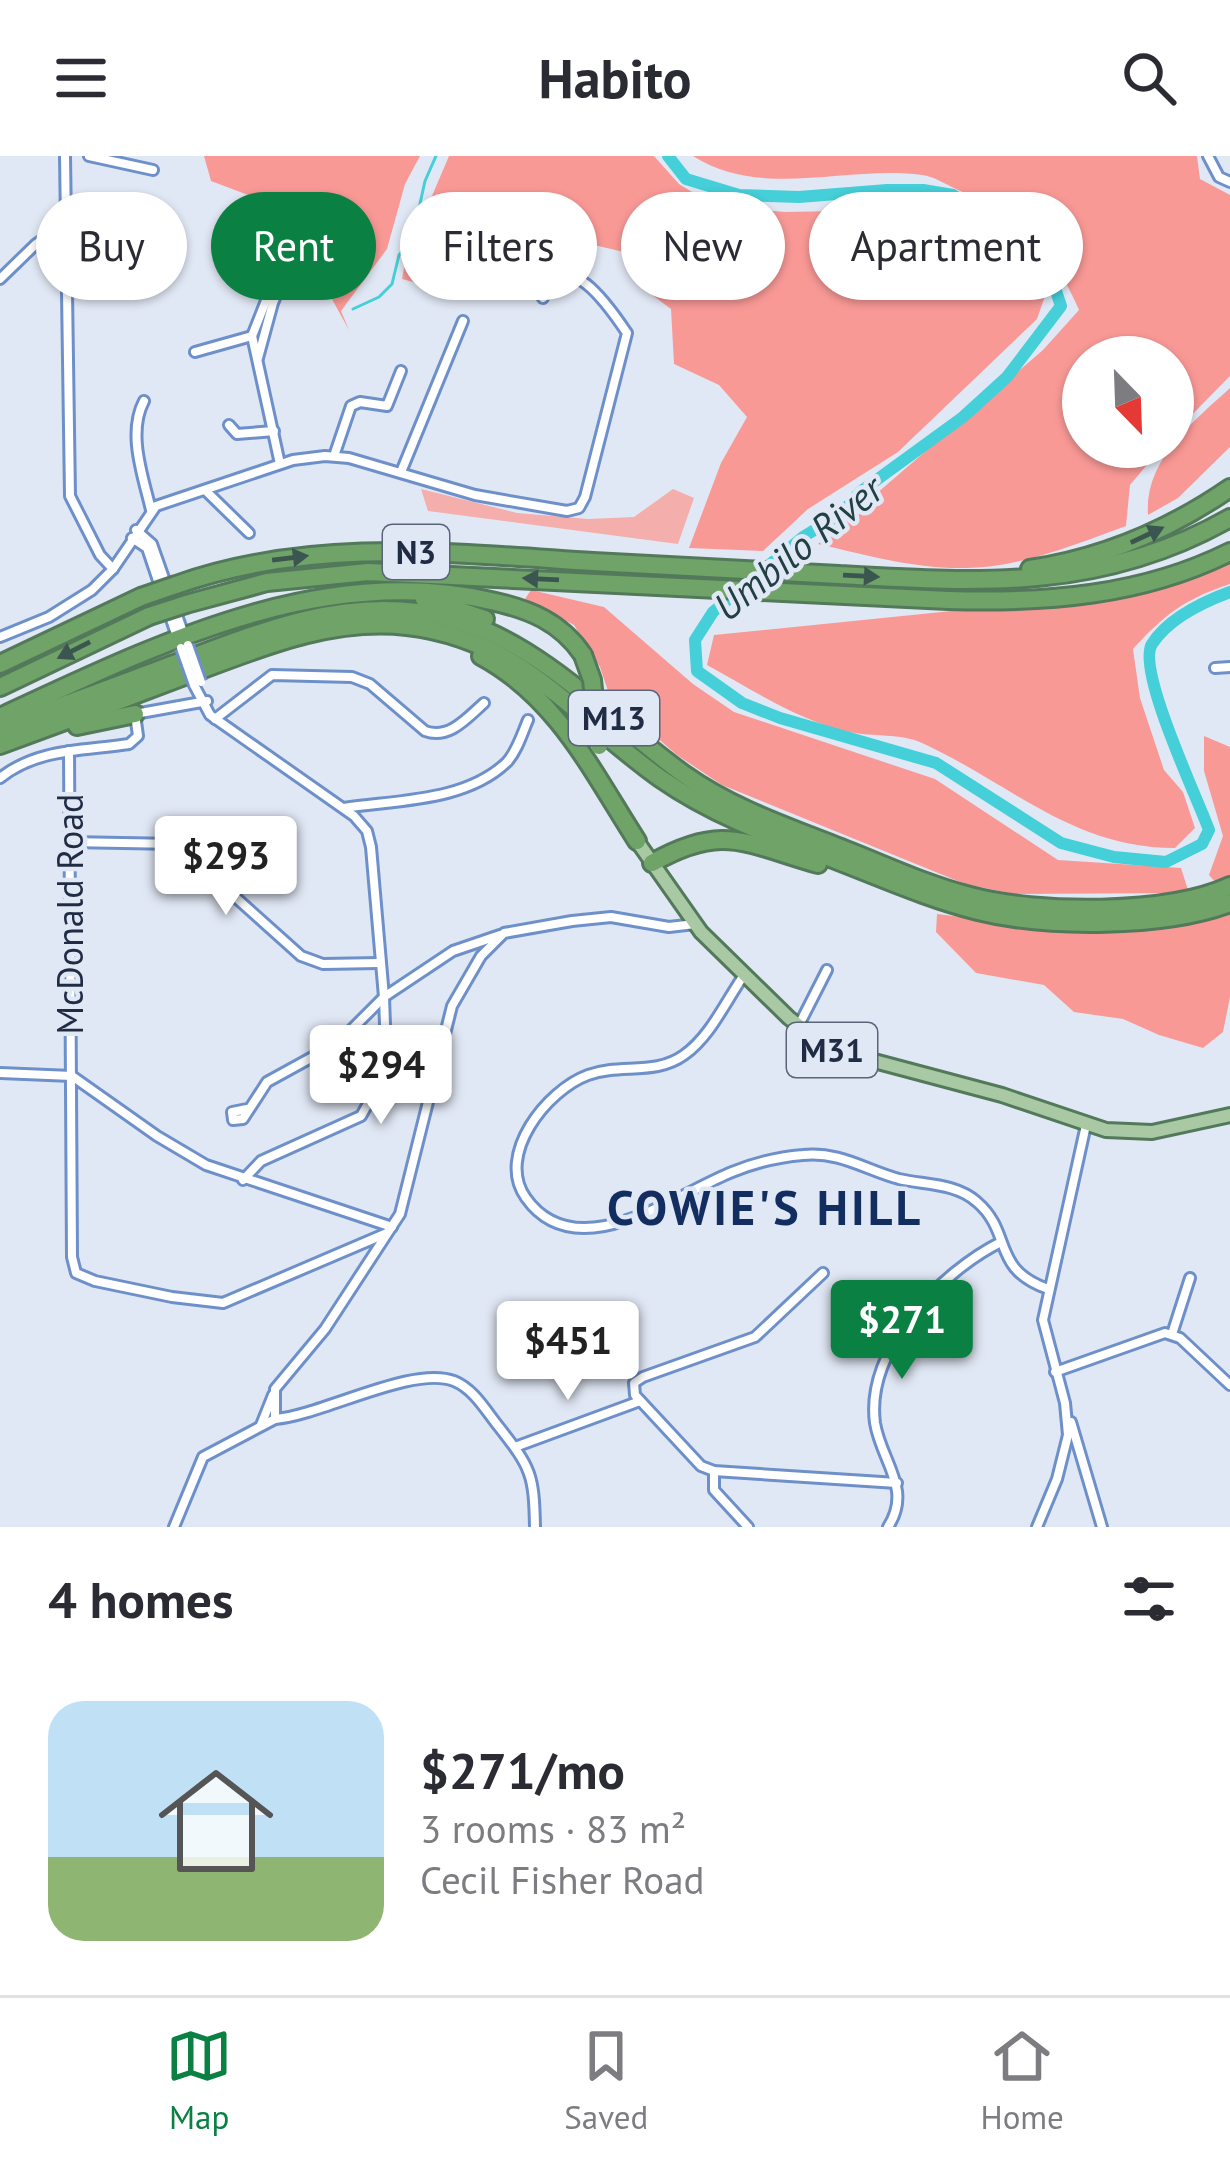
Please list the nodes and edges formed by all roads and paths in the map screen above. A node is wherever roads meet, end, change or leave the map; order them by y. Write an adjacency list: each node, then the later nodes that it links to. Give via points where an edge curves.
1 (65, 156): 6 (street)
2 (89, 156): 4 (street)
3 (1208, 156): 5 (street)
4 (153, 170)
5 (1230, 182)
6 (66, 192)
7 (36, 245): 8 (street)
8 (0, 278)
9 (597, 290): 23 (street, via 626,333 578,508 481,496)
10 (66, 300): 33 (street, via 70,496)
11 (266, 300): 14 (street)
12 (274, 300): 16 (street)
13 (463, 321): 23 (street)
14 (252, 336): 15 (street); 16 (street)
15 (195, 352)
16 (258, 358): 20 (street)
17 (401, 371): 21 (street, via 387,406 351,406)
18 (144, 400): 26 (street, via 136,430)
19 (229, 425): 20 (street, via 242,435)
20 (274, 431): 22 (street)
21 (334, 456): 22 (street); 23 (street)
22 (280, 464): 25 (street)
23 (401, 472)
24 (1230, 488): 34 (highway, one-way to 24, via 1125,545)
25 (205, 490): 26 (street); 28 (street)
26 (153, 508): 29 (street); 30 (street)
27 (1230, 518): 34 (highway, N3, via 1159,552 1095,570)
28 (249, 533)
29 (134, 534): 30 (street); 33 (street); 40 (street)
30 (149, 540): 40 (street)
31 (1230, 540): 37 (highway, N3, via 1137,580)
32 (1230, 552): 37 (highway, via 1144,585)
33 (113, 568): 39 (street, via 80,599)
34 (952, 582): 35 (highway, N3)
35 (910, 588): 37 (highway, N3, via 992,601); 41 (highway, N3, one-way to 35, bridge, via 176,585 269,560 340,553 660,564); 44 (highway, N3, one-way to 44, bridge, via 354,572 267,582 149,616)
36 (339, 596): 40 (highway, via 278,607); 54 (highway, via 438,602 491,621 558,663); 57 (highway, bridge, via 408,590 507,604 551,622 583,655 607,776)
37 (1067, 596)
38 (311, 632): 52 (highway, M13); 57 (highway, via 415,633 492,662 531,689 568,731); 60 (highway, M13, via 406,626 490,649 706,807)
39 (0, 638)
40 (183, 642): 45 (street, bridge); 48 (highway)
41 (0, 664)
42 (1230, 667): 43 (street)
43 (1215, 668)
44 (0, 687)
45 (204, 702): 47 (street); 49 (street)
46 (484, 703): 49 (street, via 434,734 364,680 278,674)
47 (135, 714): 52 (highway); 53 (street, via 132,743)
48 (0, 717)
49 (218, 719): 56 (street)
50 (528, 720): 56 (street, via 510,759 473,784)
51 (0, 729): 54 (highway, M13, via 293,622 398,610 465,622 511,642)
52 (0, 749)
53 (69, 751): 55 (street, via 38,756); 58 (street, McDonald Road)
54 (662, 758): 61 (highway, M13, via 753,813 966,895 1029,905 1153,906)
55 (0, 778)
56 (342, 808): 65 (street, via 369,838)
57 (640, 839): 59 (main road, M31)
58 (69, 842): 65 (street, via 176,844 301,956 323,964); 71 (street, McDonald Road)
59 (654, 862): 60 (highway, via 715,838); 63 (main road, M31)
60 (889, 880): 62 (highway, M13, via 976,911 1027,919 1158,920)
61 (1230, 886)
62 (1230, 903)
63 (694, 924): 64 (street, via 601,917); 67 (main road, M31)
64 (504, 933): 68 (street, via 453,952); 76 (street, via 455,996 404,1206)
65 (379, 962): 68 (street)
66 (827, 970): 69 (street)
67 (744, 975): 69 (main road, M31); 77 (street, via 683,1056 650,1069 591,1073 561,1090 520,1147 516,1173 527,1200 560,1223 596,1229 748,1166 826,1155 968,1195)
68 (384, 997): 72 (street, via 338,1043 267,1082); 75 (street, via 386,1063 366,1111 261,1161)
69 (798, 1027): 74 (main road, M31, via 830,1049)
70 (0, 1073): 71 (street)
71 (72, 1076): 75 (street, via 162,1140); 76 (street, McDonald Road, via 72,1256 82,1277 223,1303)
72 (247, 1109)
73 (1230, 1114): 74 (main road, M31, via 1152,1132)
74 (1086, 1126): 80 (street)
75 (243, 1180): 76 (street)
76 (390, 1230): 84 (street)
77 (1000, 1243): 80 (street, via 1019,1276); 94 (street, via 935,1288 884,1366 875,1423)
78 (823, 1273): 85 (street, via 755,1337 638,1380)
79 (1190, 1278): 81 (street)
80 (1048, 1289): 82 (street, via 1043,1325)
81 (1172, 1334): 82 (street); 83 (street)
82 (1055, 1372): 86 (street)
83 (1230, 1385)
84 (274, 1397): 87 (street); 88 (street); 89 (street)
85 (640, 1401): 90 (street); 93 (street)
86 (1067, 1416): 91 (street); 92 (street)
87 (293, 1418): 88 (street); 90 (street, via 386,1388 449,1379 473,1393)
88 (275, 1419): 89 (street)
89 (260, 1426): 95 (street, via 203,1457)
90 (514, 1447): 96 (street, via 531,1472)
91 (1080, 1452): 92 (street); 100 (street)
92 (1064, 1457): 99 (street)
93 (714, 1471): 94 (street); 97 (street, via 714,1490)
94 (897, 1483): 98 (street)
95 (174, 1527)
96 (536, 1527)
97 (748, 1527)
98 (888, 1527)
99 (1036, 1527)
100 (1102, 1527)

